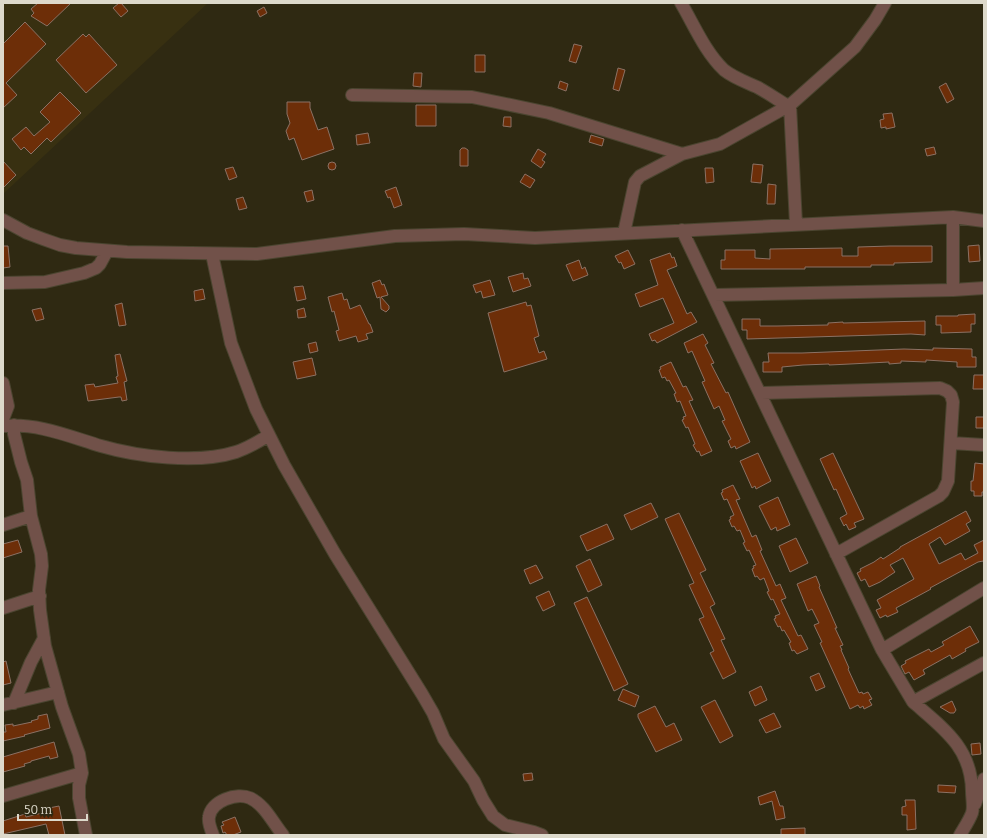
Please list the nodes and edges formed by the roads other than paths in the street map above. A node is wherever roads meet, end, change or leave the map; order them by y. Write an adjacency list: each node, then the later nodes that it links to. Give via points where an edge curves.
1 (681, 3): 4 (street, via 705,45 725,70)
2 (885, 3): 4 (street, via 855,47)
3 (352, 95): 5 (street, via 472,97 549,112)
4 (789, 105): 5 (street, via 720,144); 9 (street)
5 (682, 154): 11 (street, via 645,173 635,182)
6 (952, 217): 8 (street); 9 (street); 16 (street)
7 (3, 220): 12 (street, via 27,233 60,245)
8 (984, 221)
9 (796, 224): 10 (street)
10 (682, 230): 11 (street); 17 (street)
11 (624, 233): 13 (street, via 535,238 464,234 395,236 257,254)
12 (107, 251): 13 (street); 14 (street, via 96,268 84,273 45,282)
13 (212, 254): 22 (street, via 231,343 256,409)
14 (3, 283)
15 (984, 288): 16 (street)
16 (953, 290): 17 (street)
17 (714, 295): 19 (street)
18 (3, 383): 20 (street, via 8,406)
19 (761, 393): 23 (street, via 940,388 951,395 953,402); 27 (street)
20 (3, 419)
21 (9, 425): 22 (street, via 36,426 126,452 172,457 211,457 236,452); 25 (street, via 28,480)
22 (269, 435): 44 (street, via 335,554 422,694 444,739 474,781 493,816 506,826)
23 (952, 443): 24 (street); 27 (street, via 948,481 944,492)
24 (984, 444)
25 (31, 516): 26 (street); 29 (street, via 41,554)
26 (3, 525)
27 (836, 554): 32 (street)
28 (984, 588): 32 (street)
29 (40, 596): 30 (street); 31 (street)
30 (3, 608)
31 (44, 638): 34 (street); 36 (street)
32 (882, 650): 35 (street)
33 (984, 663): 35 (street)
34 (58, 692): 36 (street); 37 (street, via 79,754)
35 (913, 702): 40 (street, via 949,734 966,757 972,781)
36 (9, 704)
37 (82, 773): 39 (street); 41 (street, via 79,798)
38 (984, 779): 40 (street)
39 (3, 796)
40 (972, 812): 45 (street)
41 (86, 835)
42 (213, 835): 43 (street, via 209,816 212,809 227,799 238,797 249,798 258,804)
43 (283, 835)
44 (542, 835)
45 (960, 835)

